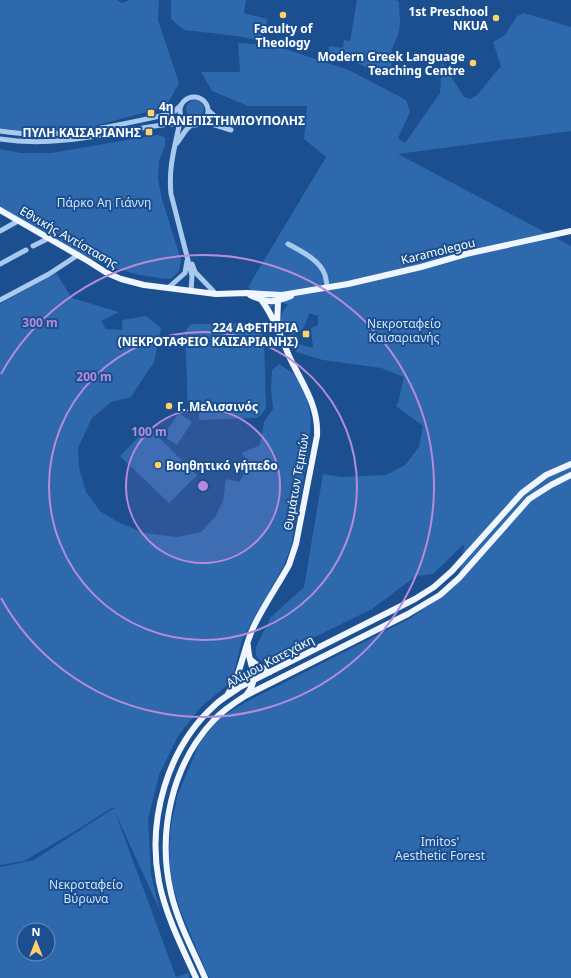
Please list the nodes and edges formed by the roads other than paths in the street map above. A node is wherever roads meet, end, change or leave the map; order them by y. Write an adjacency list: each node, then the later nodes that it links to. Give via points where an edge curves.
1 (181, 105): 2 (street, via 190,97 196,97 206,103); 3 (street); 8 (street, via 165,115 94,129 49,134)
2 (208, 110): 6 (street); 6 (street, via 231,130)
3 (181, 116): 5 (street); 7 (street)
4 (171, 123): 5 (street); 9 (street); 10 (street, via 51,142 23,142)
5 (180, 123): 7 (street); 9 (street)
6 (200, 123): 7 (street)
7 (190, 124): 11 (street)
8 (0, 131)
9 (177, 133): 11 (street)
10 (0, 138)
11 (176, 144): 20 (street, via 172,156 171,194)
12 (0, 210): 13 (main road, Εθνικής Αντίστασης)
13 (18, 221): 14 (street); 16 (main road, Εθνικής Αντίστασης)
14 (0, 231)
15 (571, 231): 24 (main road, Karamolegou)
16 (49, 238): 18 (street); 21 (main road, Εθνικής Αντίστασης)
17 (288, 244): 24 (street, via 319,266 325,275)
18 (34, 246)
19 (26, 250): 22 (street)
20 (187, 254): 23 (street, via 185,273); 25 (street, via 192,276); 28 (street, via 195,272)
21 (78, 255): 23 (main road, Εθνικής Αντίστασης, via 121,279); 30 (street)
22 (0, 264)
23 (168, 288): 25 (main road, Εθνικής Αντίστασης)
24 (327, 288): 27 (main road, Karamolegou)
25 (191, 291): 28 (main road, Εθνικής Αντίστασης)
26 (247, 293): 28 (main road, Εθνικής Αντίστασης); 29 (main road, Εθνικής Αντίστασης); 31 (main road, Εθνικής Αντίστασης)
27 (298, 293): 29 (main road, Εθνικής Αντίστασης)
28 (216, 294)
29 (275, 299): 31 (main road, Εθνικής Αντίστασης); 32 (main road); 33 (main road, Θυμάτων Τεμπών)
30 (0, 300)
31 (262, 301): 32 (main road)
32 (269, 311): 33 (main road)
33 (277, 327): 36 (main road, Θυμάτων Τεμπών, via 311,399 317,436 290,564)
34 (571, 464): 38 (main road, Αλίμου Κατεχάκη, via 546,475 522,493 452,571 429,591)
35 (571, 475): 41 (main road, Αλίμου Κατεχάκη, via 529,499 459,578 440,595 408,614)
36 (249, 638): 37 (main road); 40 (main road, Θυμάτων Τεμπών, via 238,678)
37 (250, 659): 38 (main road); 39 (main road)
38 (270, 672): 39 (main road, Αλίμου Κατεχάκη)
39 (254, 680): 40 (main road, Αλίμου Κατεχάκη); 41 (main road)
40 (226, 696): 42 (main road, Αλίμου Κατεχάκη, via 199,722 176,758 164,788 156,829 156,856 162,894)
41 (245, 696): 43 (main road, Αλίμου Κατεχάκη, via 222,711 198,739 185,762 168,816 165,843 171,895)
42 (196, 978)
43 (205, 978)

